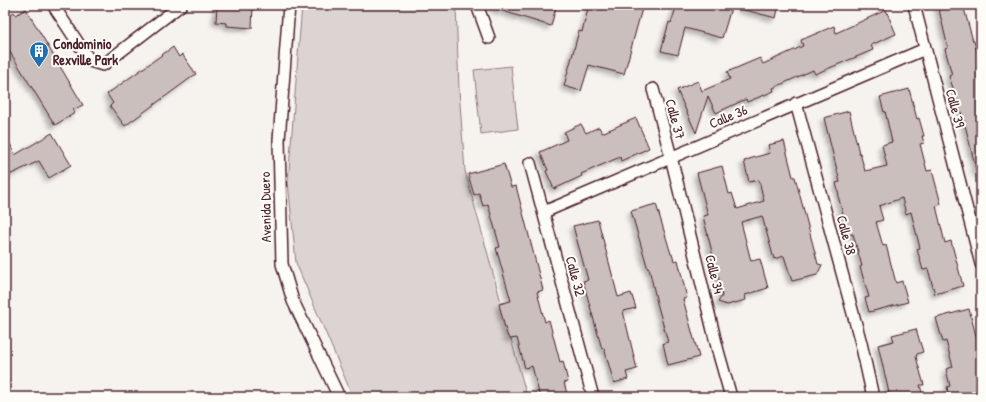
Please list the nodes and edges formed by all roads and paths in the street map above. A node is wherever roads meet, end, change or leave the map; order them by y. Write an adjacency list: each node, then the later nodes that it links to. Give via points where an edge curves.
1 (53, 5): 2 (street, via 90,62 103,65)
2 (181, 5)
3 (289, 5): 14 (street, Avenida Duero, via 279,140 282,264 294,301)
4 (478, 5): 6 (street)
5 (914, 5): 7 (street, Calle 39)
6 (489, 38)
7 (925, 49): 9 (street, Calle 36); 13 (street, Calle 39)
8 (653, 89): 10 (street, Calle 37)
9 (796, 103): 10 (street, Calle 36); 17 (street, Calle 38)
10 (671, 157): 12 (street, Calle 36); 16 (street, Calle 34)
11 (530, 163): 12 (street, Calle 32)
12 (544, 212): 15 (street, Calle 32)
13 (981, 264)
14 (339, 397)
15 (592, 397)
16 (731, 397)
17 (873, 397)

